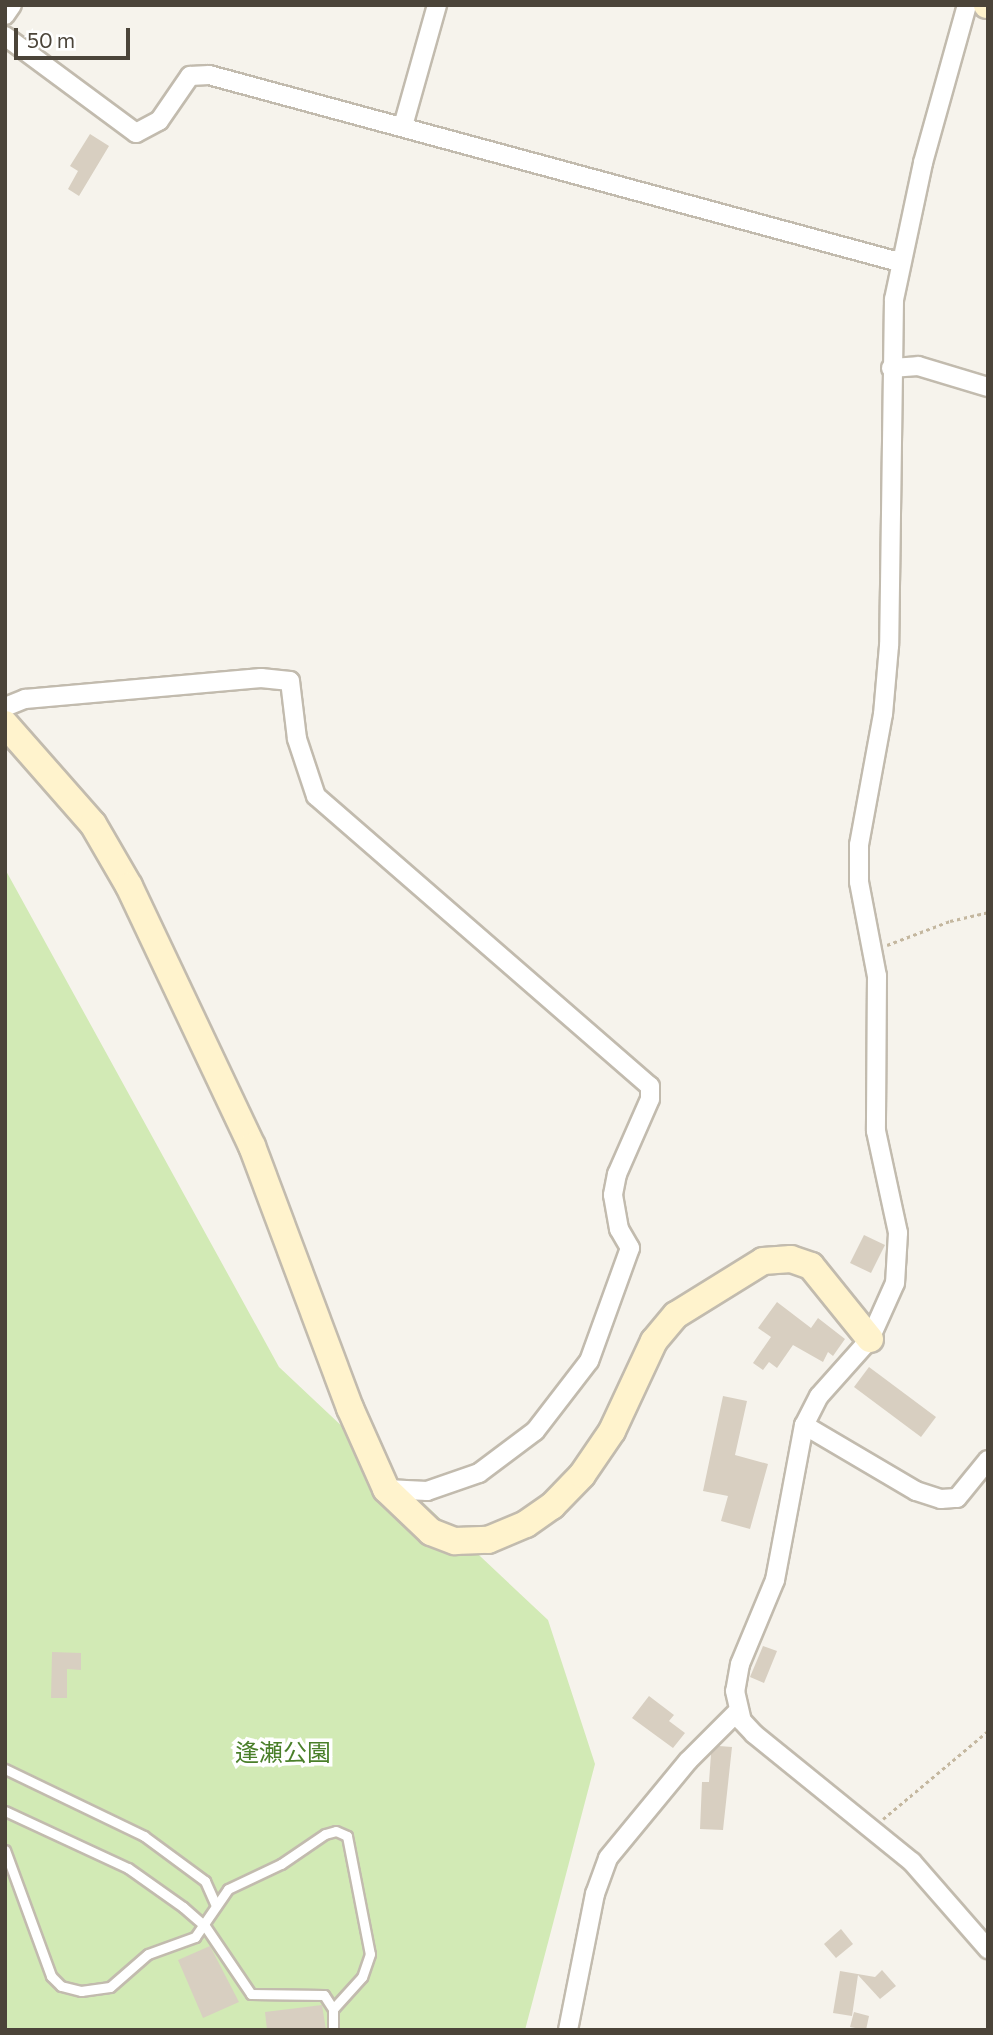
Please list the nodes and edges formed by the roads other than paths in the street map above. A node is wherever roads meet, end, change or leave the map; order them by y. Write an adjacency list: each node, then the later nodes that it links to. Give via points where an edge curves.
1 (12, 5): 4 (street)
2 (438, 5): 6 (street)
3 (967, 5): 7 (street)
4 (5, 15)
5 (5, 36): 6 (street, via 136,133 159,121 190,76 198,74)
6 (403, 126): 7 (street)
7 (898, 262): 8 (street)
8 (891, 368): 9 (street, via 918,366); 12 (street, via 889,646 859,860 873,946 876,1131 898,1233 895,1283)
9 (988, 387)
10 (5, 706): 15 (street, via 25,699 261,678 290,681 297,738 316,796 650,1086 650,1099 617,1174 613,1195 619,1229 630,1248 589,1361 535,1431 479,1473 427,1491)
11 (5, 724): 15 (street, via 93,824 129,887 252,1146 350,1408)
12 (870, 1339): 13 (street, via 819,1396); 15 (street, via 811,1266 791,1259 763,1261 676,1315 654,1341 612,1431 582,1475 526,1524 488,1539 455,1541 431,1532)
13 (804, 1425): 14 (street, via 916,1491 941,1499 957,1498); 16 (street, via 775,1580 737,1674)
14 (988, 1460)
15 (386, 1489)
16 (738, 1711): 22 (street, via 778,1756 912,1862); 25 (street, via 688,1761 608,1858 595,1894)
17 (5, 1769): 20 (lane, via 144,1836 205,1881)
18 (5, 1811): 21 (lane, via 128,1868)
19 (5, 1850): 21 (lane, via 24,1892 40,1954 61,1986 81,1991 110,1987 148,1954 182,1944)
20 (216, 1906): 21 (lane); 23 (lane, via 228,1889 281,1864 325,1834 336,1831 347,1836 370,1954 362,1977)
21 (205, 1926): 23 (lane, via 244,1990 261,1995 316,1992)
22 (988, 1949)
23 (333, 2009): 24 (lane)
24 (333, 2030)
25 (568, 2030)

